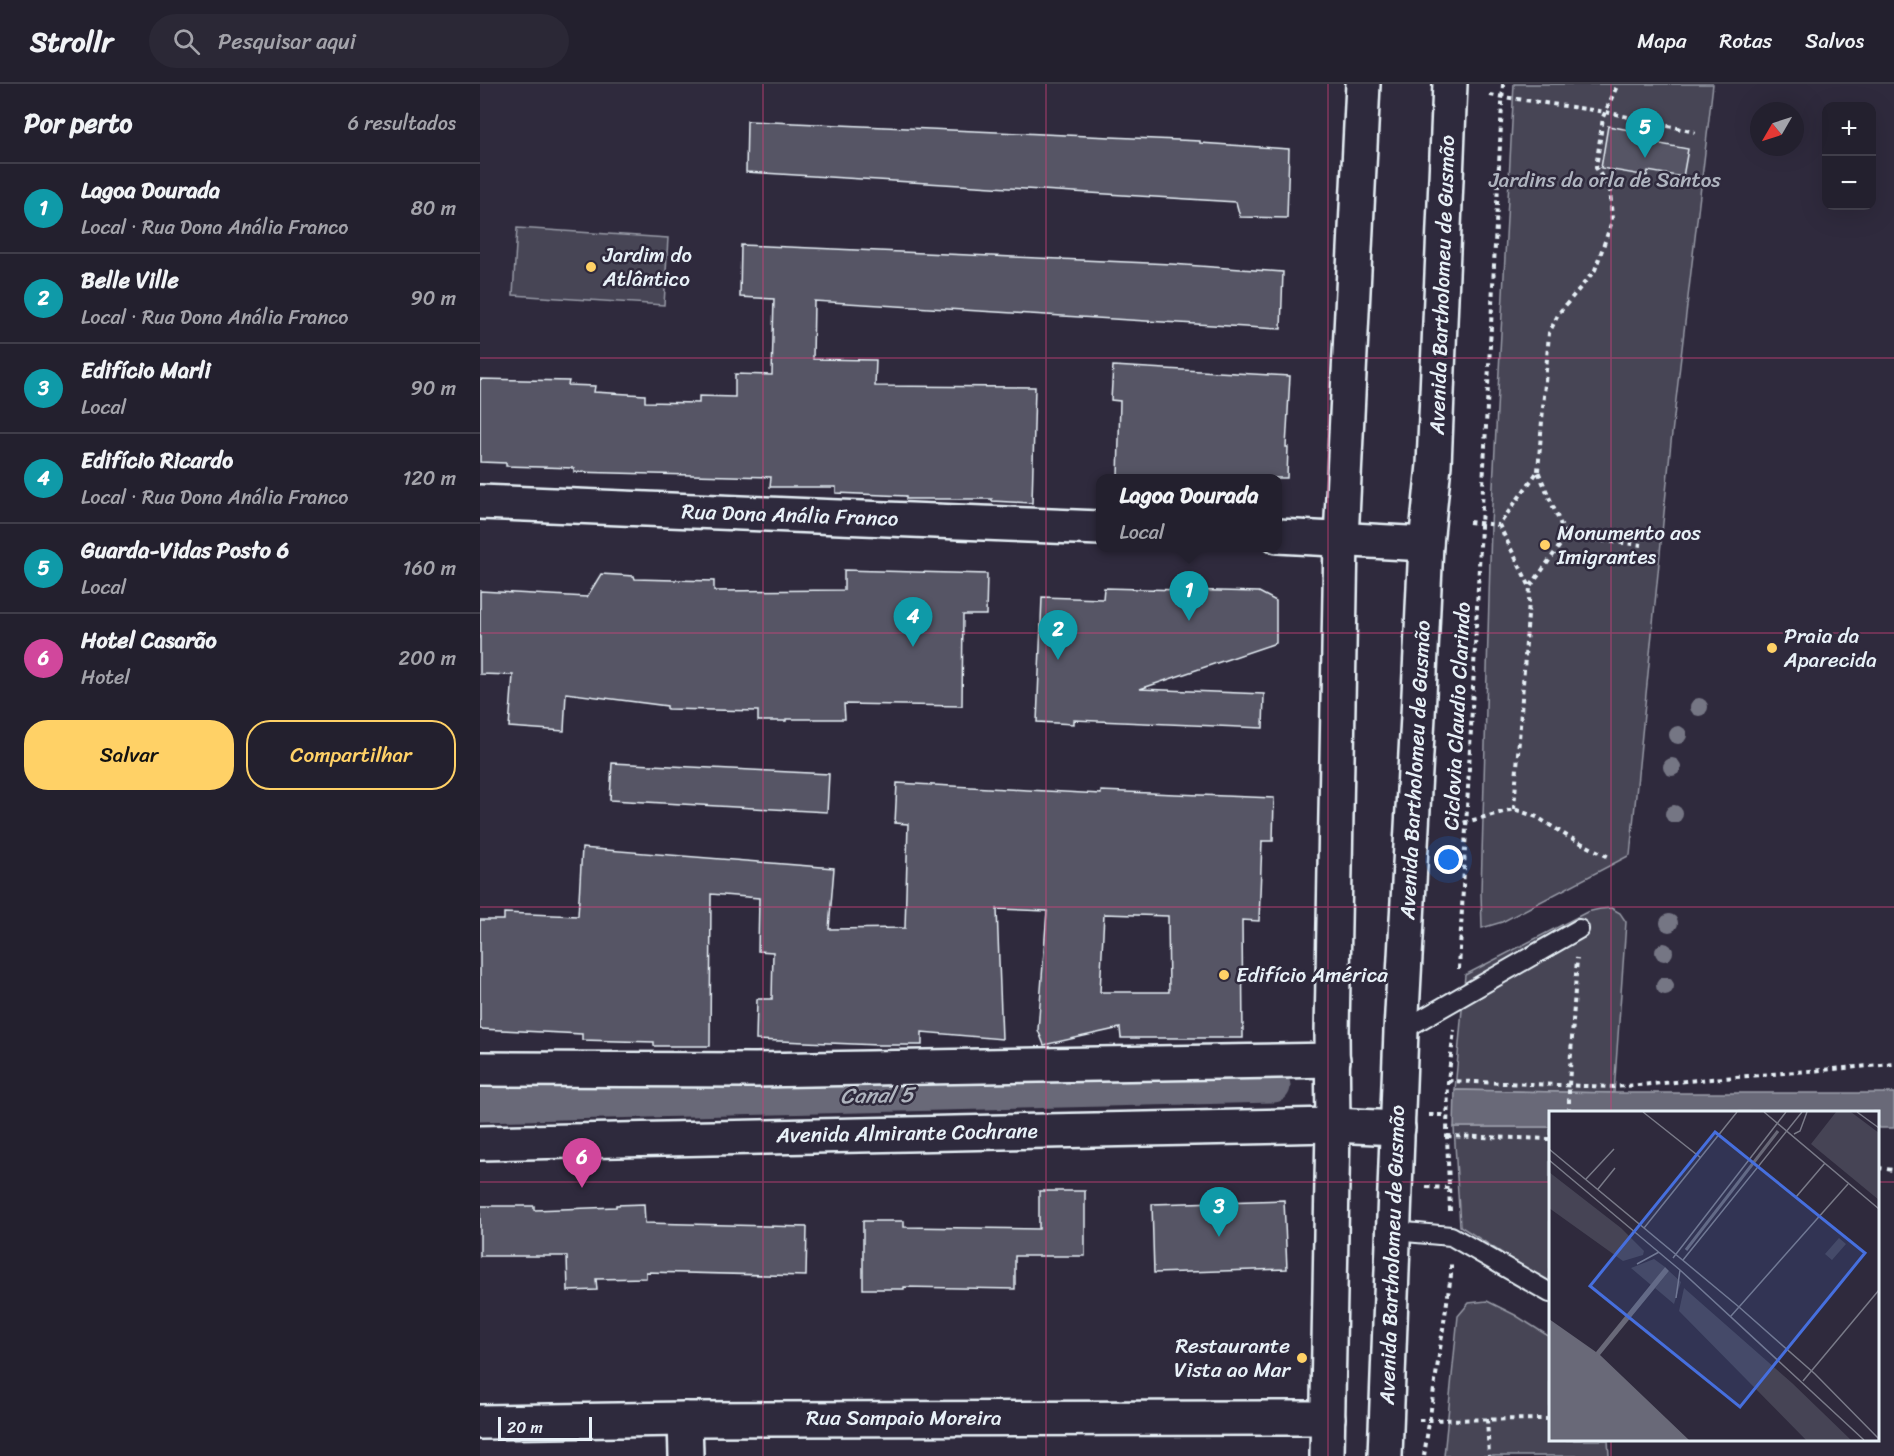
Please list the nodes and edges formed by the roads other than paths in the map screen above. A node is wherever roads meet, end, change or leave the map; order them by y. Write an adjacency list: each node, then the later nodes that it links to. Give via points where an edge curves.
1 (1363, 84): 6 (main road)
2 (1450, 84): 7 (main road, Avenida Bartholomeu de Gusmão, via 1434,465)
3 (480, 502): 4 (main road, Rua Dona Anália Franco)
4 (1096, 528)
5 (1282, 536): 6 (main road)
6 (1341, 539): 7 (main road); 10 (main road)
7 (1426, 544): 9 (main road, Avenida Bartholomeu de Gusmão)
8 (1579, 929): 9 (lane)
9 (1401, 1031): 13 (main road, Avenida Bartholomeu de Gusmão)
10 (1333, 1060): 11 (main road, via 755,1070); 12 (main road)
11 (480, 1069)
12 (1333, 1125): 13 (main road, Avenida Almirante Cochrane); 14 (main road, Avenida Almirante Cochrane); 17 (main road)
13 (1398, 1128): 15 (main road, Avenida Bartholomeu de Gusmão)
14 (480, 1143)
15 (1394, 1231): 16 (lane, via 1451,1236); 22 (main road, Avenida Bartholomeu de Gusmão)
16 (1549, 1292)
17 (1328, 1418): 18 (main road, Rua Sampaio Moreira); 21 (main road)
18 (686, 1419): 19 (main road, Rua Sampaio Moreira); 20 (main road)
19 (480, 1422)
20 (686, 1456)
21 (1328, 1456)
22 (1385, 1456)

